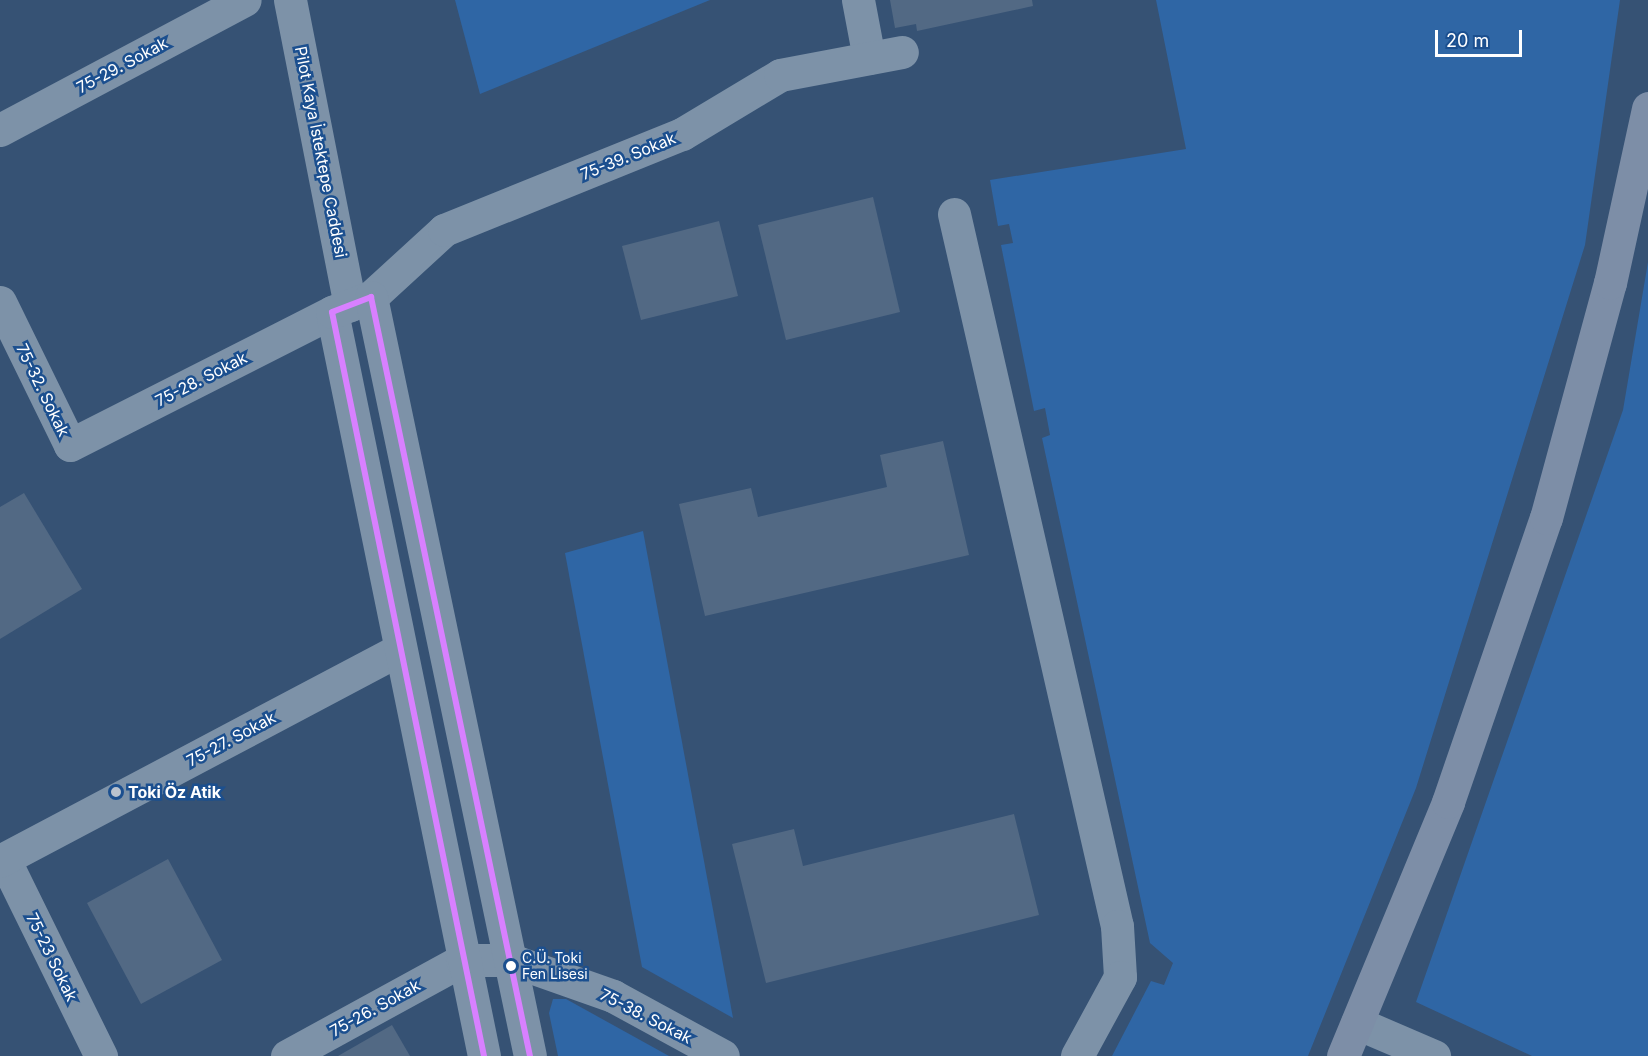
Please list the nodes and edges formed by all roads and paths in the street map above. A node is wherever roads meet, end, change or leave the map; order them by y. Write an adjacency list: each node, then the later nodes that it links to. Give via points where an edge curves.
1 (245, 0): 7 (street, 75-29. Sokak)
2 (290, 0): 10 (street, Pilot Kaya İstektepe Caddesi)
3 (858, 0): 5 (street)
4 (902, 52): 5 (street, 75-39. Sokak)
5 (869, 58): 10 (street, 75-39. Sokak, via 780,75 682,134 444,230)
6 (1648, 108): 16 (main road, via 1610,283 1546,518 1449,802)
7 (0, 130)
8 (954, 214): 22 (street, via 1117,926 1120,977)
9 (0, 302): 11 (street, 75-32. Sokak)
10 (351, 305): 11 (street, 75-28. Sokak); 12 (street, Pilot Kaya İstektepe Caddesi); 15 (street, Pilot Kaya İstektepe Caddesi)
11 (70, 446)
12 (399, 650): 13 (street, 75-27. Sokak); 14 (street, Pilot Kaya İstektepe Caddesi)
13 (2, 860): 17 (street, 75-23 Sokak)
14 (462, 960): 15 (street, 75-38. Sokak); 18 (street, 75-26. Sokak); 19 (street, Pilot Kaya İstektepe Caddesi)
15 (511, 960): 20 (street, Pilot Kaya İstektepe Caddesi); 21 (street, 75-38. Sokak, via 613,996)
16 (1357, 1023): 23 (main road); 24 (street)
17 (101, 1056)
18 (287, 1056)
19 (484, 1056)
20 (530, 1056)
21 (723, 1056)
22 (1077, 1056)
23 (1343, 1056)
24 (1434, 1056)

